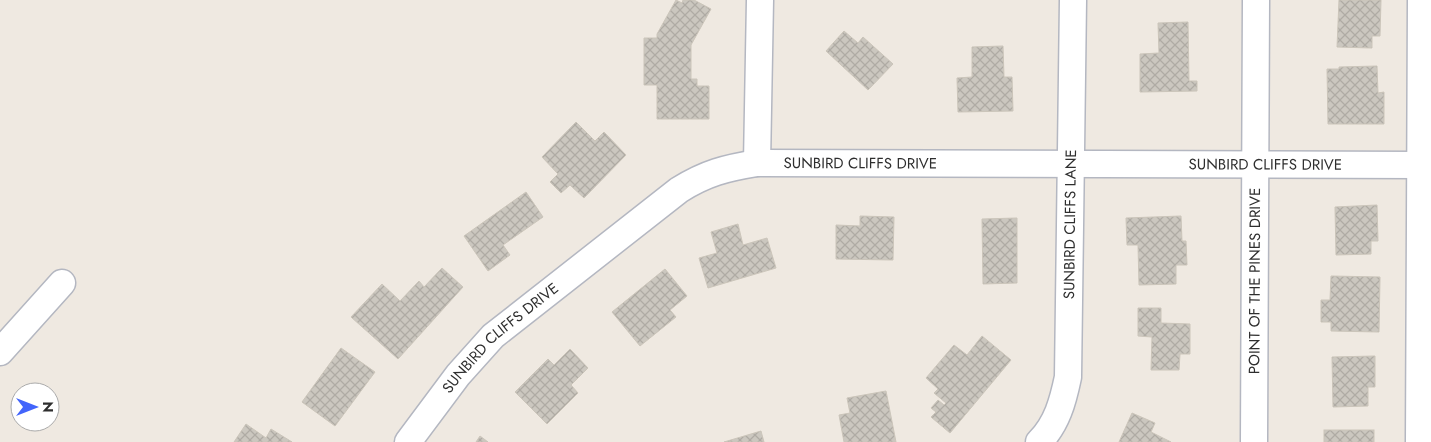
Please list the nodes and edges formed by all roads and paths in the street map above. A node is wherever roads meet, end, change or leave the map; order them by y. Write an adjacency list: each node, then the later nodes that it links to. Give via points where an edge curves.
1 (760, 0): 5 (street)
2 (1072, 0): 6 (street, SUNBIRD CLIFFS LANE)
3 (1256, 0): 7 (street, POINT OF THE PINES DRIVE)
4 (1421, 0): 8 (street)
5 (757, 163): 6 (street, SUNBIRD CLIFFS DRIVE); 11 (street, SUNBIRD CLIFFS DRIVE, via 701,176 679,190 493,336 458,375)
6 (1071, 164): 7 (street, SUNBIRD CLIFFS DRIVE); 12 (street, SUNBIRD CLIFFS LANE, via 1068,378 1062,406)
7 (1256, 164): 8 (street, SUNBIRD CLIFFS DRIVE); 13 (street, POINT OF THE PINES DRIVE)
8 (1420, 165): 14 (street)
9 (62, 283): 10 (street)
10 (0, 352)
11 (408, 442)
12 (1039, 442)
13 (1254, 442)
14 (1419, 442)

